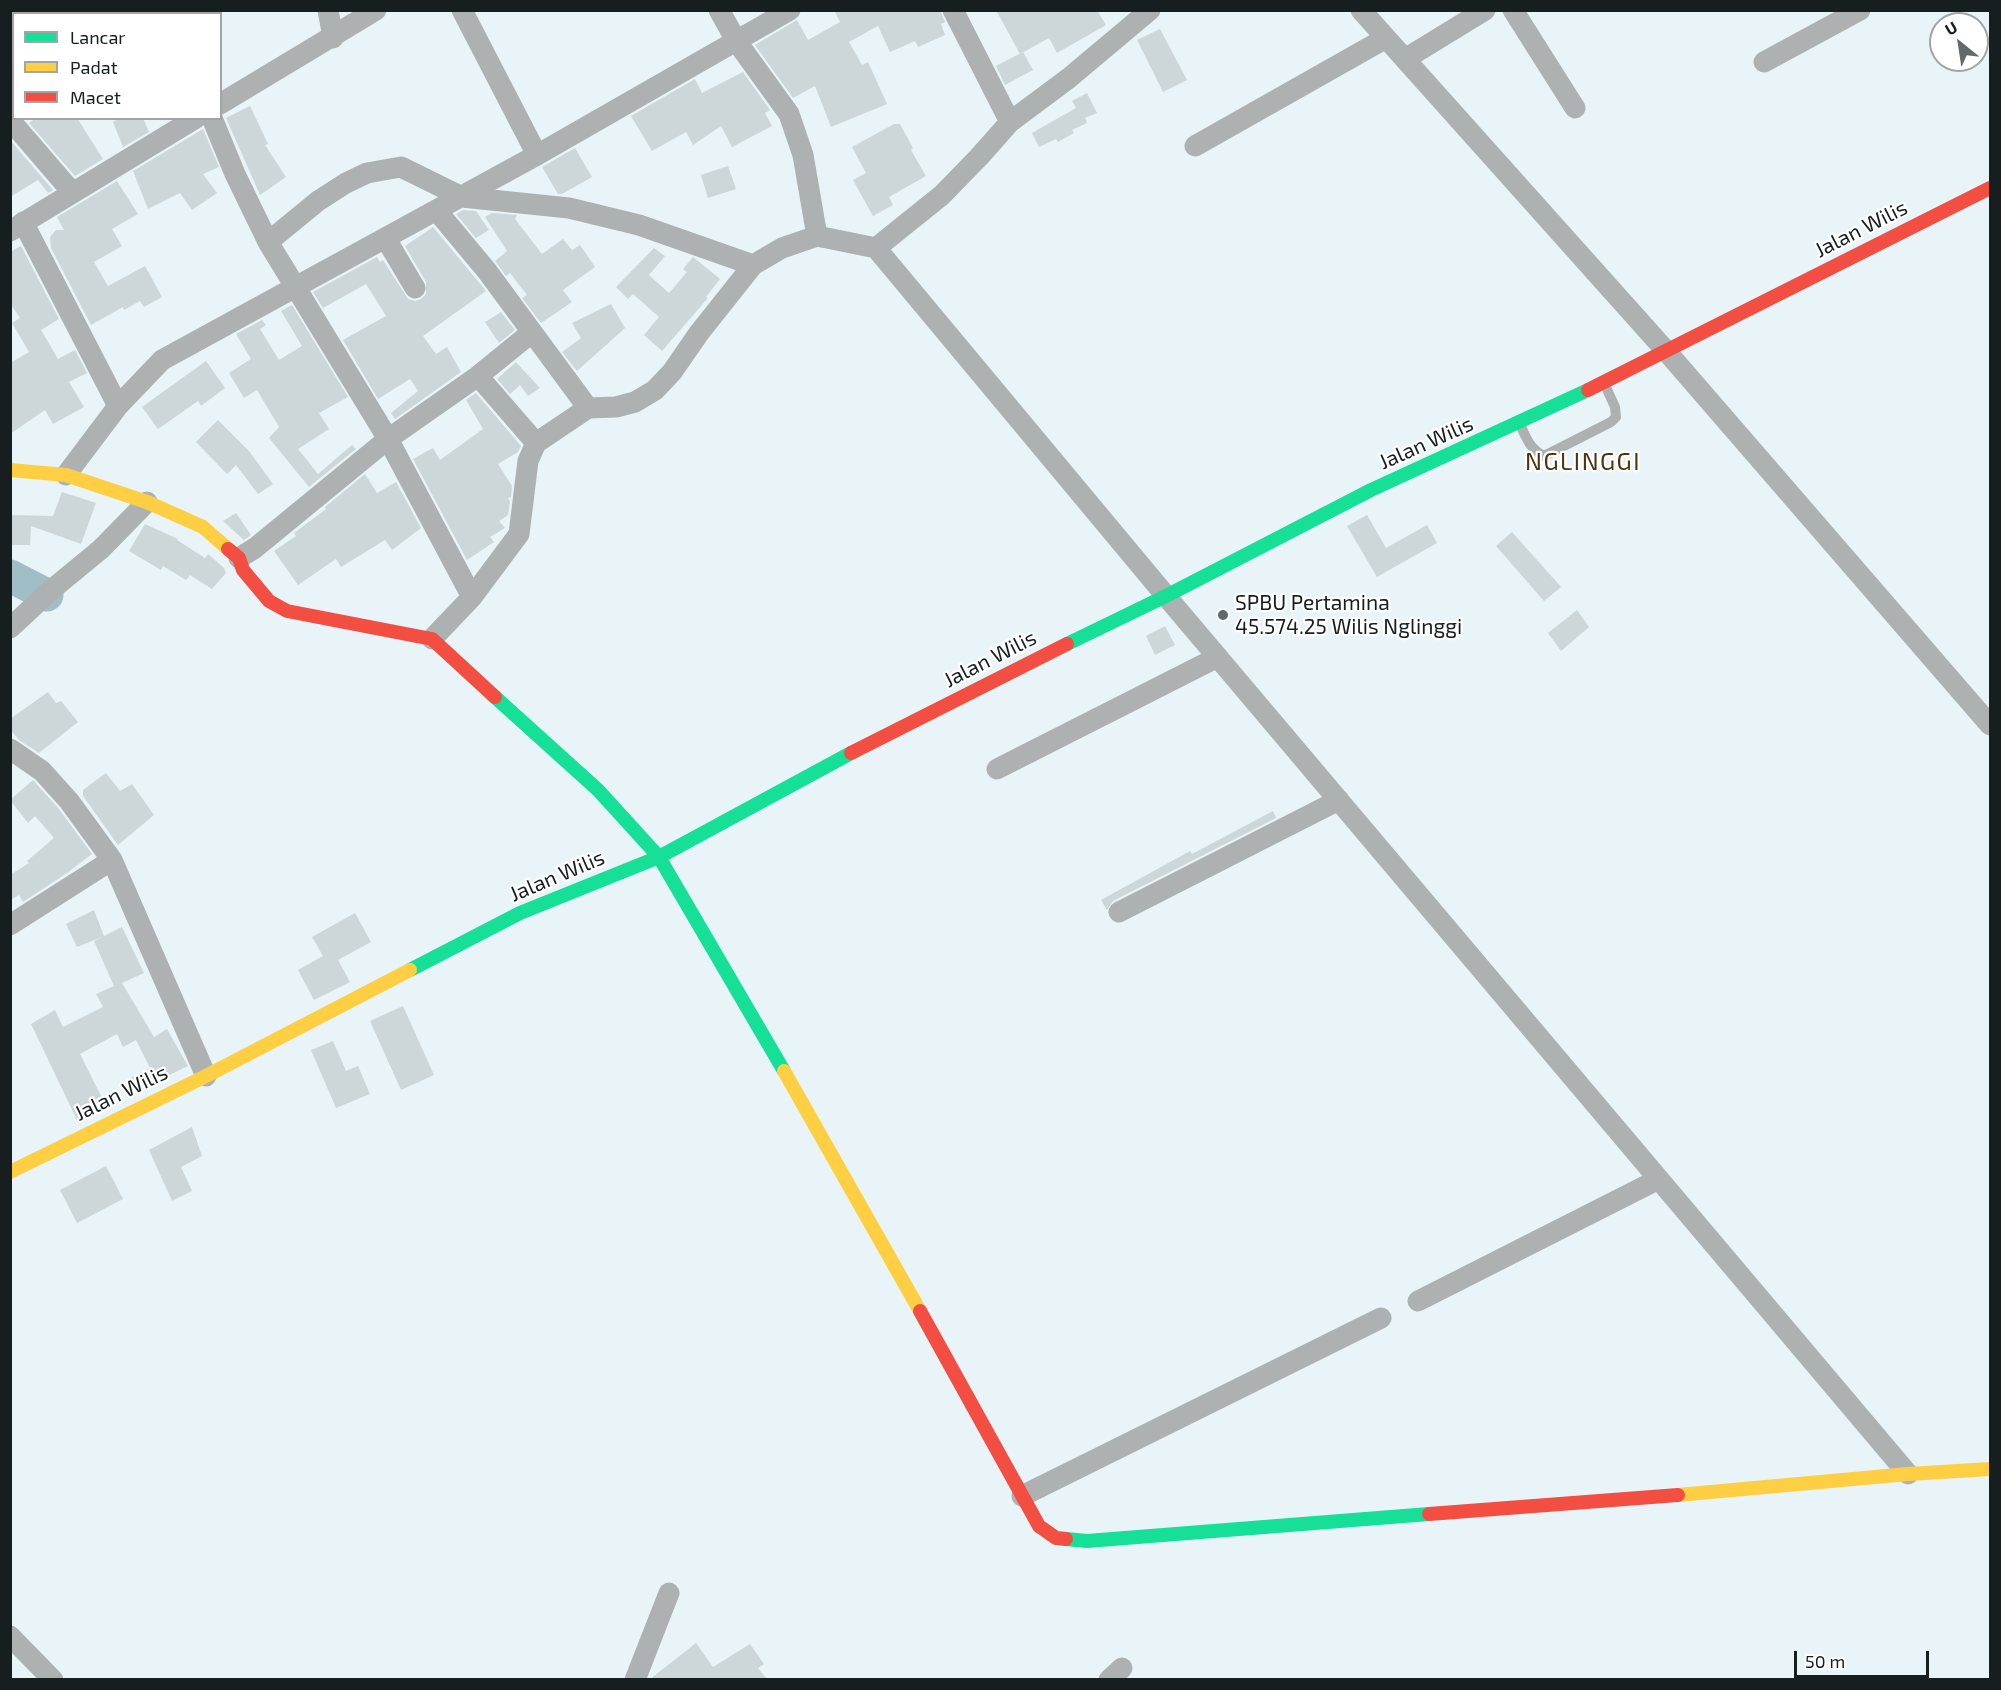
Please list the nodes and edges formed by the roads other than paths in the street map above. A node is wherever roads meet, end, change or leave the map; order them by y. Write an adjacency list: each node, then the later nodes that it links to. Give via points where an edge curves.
1 (328, 10): 12 (street)
2 (376, 10): 12 (street)
3 (462, 10): 24 (street)
4 (719, 10): 14 (street)
5 (790, 10): 14 (street)
6 (952, 10): 22 (street)
7 (1150, 10): 22 (street)
8 (1361, 10): 13 (street)
9 (1485, 10): 15 (street)
10 (1513, 10): 18 (street)
11 (1860, 10): 16 (street)
12 (333, 38): 17 (street)
13 (1386, 38): 15 (street); 23 (street)
14 (737, 42): 24 (street); 30 (street, via 789,114 803,155)
15 (1405, 59): 38 (street)
16 (1764, 62)
17 (222, 103)
18 (1575, 108)
19 (10, 120): 26 (street)
20 (193, 120): 26 (street)
21 (213, 120): 32 (street)
22 (1010, 122): 33 (street, via 942,195)
23 (1195, 146)
24 (537, 156): 27 (street)
25 (1990, 188): 38 (street, Jalan Wilis)
26 (72, 192): 29 (street)
27 (462, 197): 28 (street); 32 (street, via 401,167 367,173 318,201); 34 (street, via 569,208 639,225)
28 (437, 211): 31 (street); 37 (street, via 492,277)
29 (17, 226): 41 (street)
30 (817, 236): 33 (street); 34 (street, via 783,248)
31 (386, 239): 35 (street); 36 (street)
32 (268, 242): 35 (street)
33 (876, 248): 50 (street)
34 (753, 265): 42 (street, via 655,390 616,407)
35 (296, 285): 41 (street, via 162,360); 44 (street)
36 (415, 288)
37 (531, 333): 39 (street); 42 (street)
38 (1667, 352): 40 (street, Jalan Wilis); 55 (street)
39 (478, 376): 44 (street); 45 (street)
40 (1603, 383): 43 (street, Jalan Wilis); 43 (lane, via 1616,417 1563,447 1544,456 1534,451)
41 (118, 406): 47 (street)
42 (588, 408): 45 (street)
43 (1520, 423): 50 (street, Jalan Wilis, via 1371,490)
44 (388, 440): 49 (street); 51 (street)
45 (536, 443): 51 (street, via 528,461 519,534)
46 (10, 470): 47 (street)
47 (66, 475): 48 (street)
48 (147, 502): 49 (street, via 204,527); 52 (street, via 101,549)
49 (238, 558): 53 (street, via 253,585 277,607)
50 (1166, 596): 54 (street); 59 (street, Jalan Wilis, via 985,684)
51 (472, 597): 53 (street)
52 (10, 628)
53 (432, 639): 59 (street, via 598,790)
54 (1218, 657): 57 (street); 58 (street)
55 (1990, 725)
56 (11, 751): 60 (street, via 42,771)
57 (997, 769)
58 (1339, 800): 61 (street); 65 (street)
59 (659, 857): 63 (street, Jalan Wilis, via 520,913); 70 (street, via 758,1024)
60 (112, 860): 62 (street); 63 (street)
61 (1119, 912)
62 (10, 925)
63 (206, 1076): 64 (street, Jalan Wilis)
64 (10, 1172)
65 (1659, 1179): 66 (street); 69 (street)
66 (1418, 1301)
67 (1381, 1318): 70 (street)
68 (1990, 1469): 69 (street)
69 (1908, 1474): 70 (street, via 1087,1541 1056,1538 1039,1526)
70 (1022, 1496)
71 (669, 1593): 74 (street)
72 (10, 1636): 73 (street)
73 (54, 1680)
74 (635, 1680)

